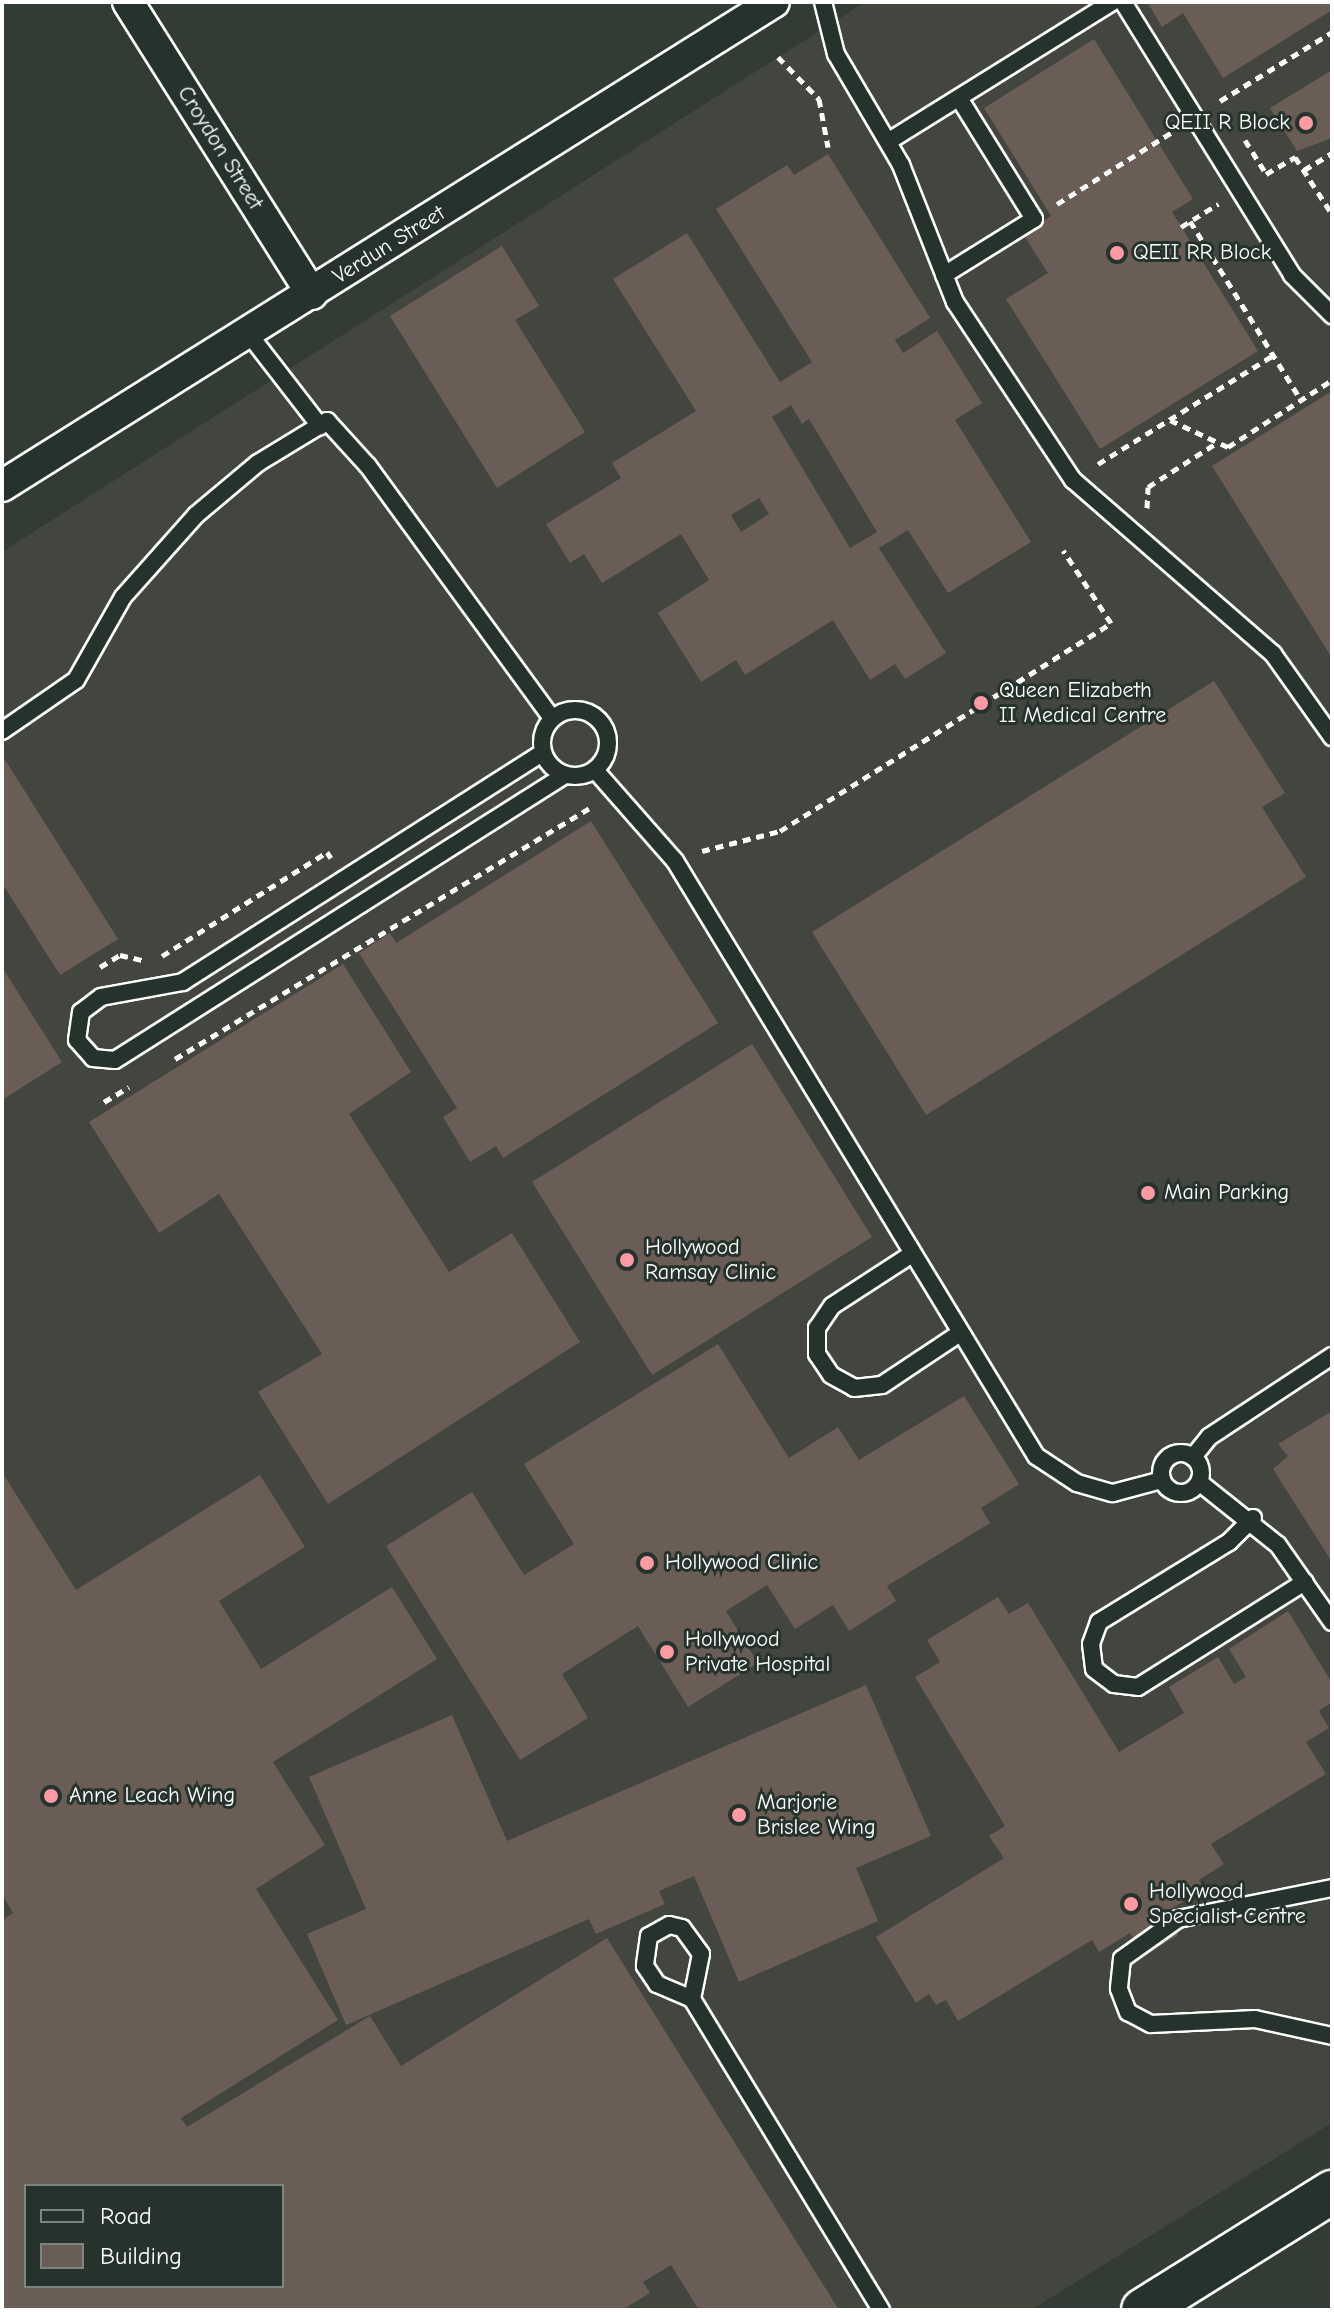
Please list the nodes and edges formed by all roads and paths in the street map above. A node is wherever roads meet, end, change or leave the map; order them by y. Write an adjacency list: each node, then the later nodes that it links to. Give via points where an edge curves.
1 (128, 2): 22 (street, Croydon Street)
2 (774, 2): 22 (street, Verdun Street)
3 (823, 2): 14 (lane, via 836,54)
4 (1112, 2): 9 (lane)
5 (1123, 2): 23 (lane, via 1292,275)
6 (1332, 32): 10 (path)
7 (778, 57): 15 (path, via 819,99)
8 (1212, 88): 10 (path)
9 (959, 98): 14 (lane); 19 (lane)
10 (1220, 101): 11 (path)
11 (1228, 114)
12 (1237, 127): 17 (path, via 1266,174 1295,157)
13 (1175, 131): 19 (path)
14 (889, 141): 21 (lane)
15 (828, 147)
16 (1332, 153): 17 (path)
17 (1304, 170): 18 (path)
18 (1332, 214)
19 (1034, 219): 21 (lane)
20 (1190, 221): 25 (path)
21 (944, 275): 31 (lane, via 969,326)
22 (312, 294): 24 (street, Verdun Street)
23 (1332, 315)
24 (248, 333): 29 (lane); 32 (street, Verdun Street)
25 (1272, 356): 27 (path); 28 (path)
26 (1332, 380): 27 (path)
27 (1301, 400): 30 (path, via 1228,447)
28 (1169, 420): 30 (path); 31 (path)
29 (320, 426): 35 (lane, via 327,421 368,466); 36 (lane, via 258,463 196,515 123,597 76,680)
30 (1218, 442): 33 (path, via 1148,487)
31 (1073, 480): 37 (lane, via 1273,654)
32 (2, 486)
33 (1148, 515)
34 (1063, 550): 42 (path, via 1111,623 780,831 705,849)
35 (552, 718): 38 (lane); 39 (lane, via 572,710 601,722 607,752)
36 (2, 731)
37 (1332, 737)
38 (542, 753): 40 (lane); 40 (lane, via 183,982 101,997 81,1012 77,1040 93,1058 115,1060)
39 (595, 770): 40 (lane); 42 (lane)
40 (565, 775)
41 (598, 811): 43 (path, via 576,811)
42 (679, 867): 46 (lane)
43 (171, 1061)
44 (144, 1078): 45 (path)
45 (104, 1102)
46 (912, 1254): 47 (lane); 47 (lane, via 832,1306 817,1328 817,1354 831,1375 854,1388 882,1385)
47 (960, 1333): 50 (lane, via 1036,1456 1077,1483 1113,1493)
48 (1332, 1356): 49 (lane, via 1209,1437)
49 (1193, 1457): 50 (lane, via 1167,1458); 51 (lane)
50 (1162, 1480): 51 (lane, via 1181,1493)
51 (1199, 1482): 52 (lane)
52 (1253, 1518): 53 (lane); 53 (lane, via 1229,1542 1099,1622 1091,1644 1094,1669 1114,1684 1138,1687)
53 (1305, 1582): 54 (lane)
54 (1332, 1622)
55 (1332, 1888): 57 (lane, via 1178,1919 1122,1959 1119,1989 1128,2012 1151,2024 1255,2019)
56 (692, 1999): 56 (lane, via 657,1984 645,1966 649,1936 669,1925 682,1928 701,1954); 59 (lane)
57 (1332, 2036)
58 (1332, 2192): 60 (main road)
59 (881, 2310)
60 (1143, 2310)

